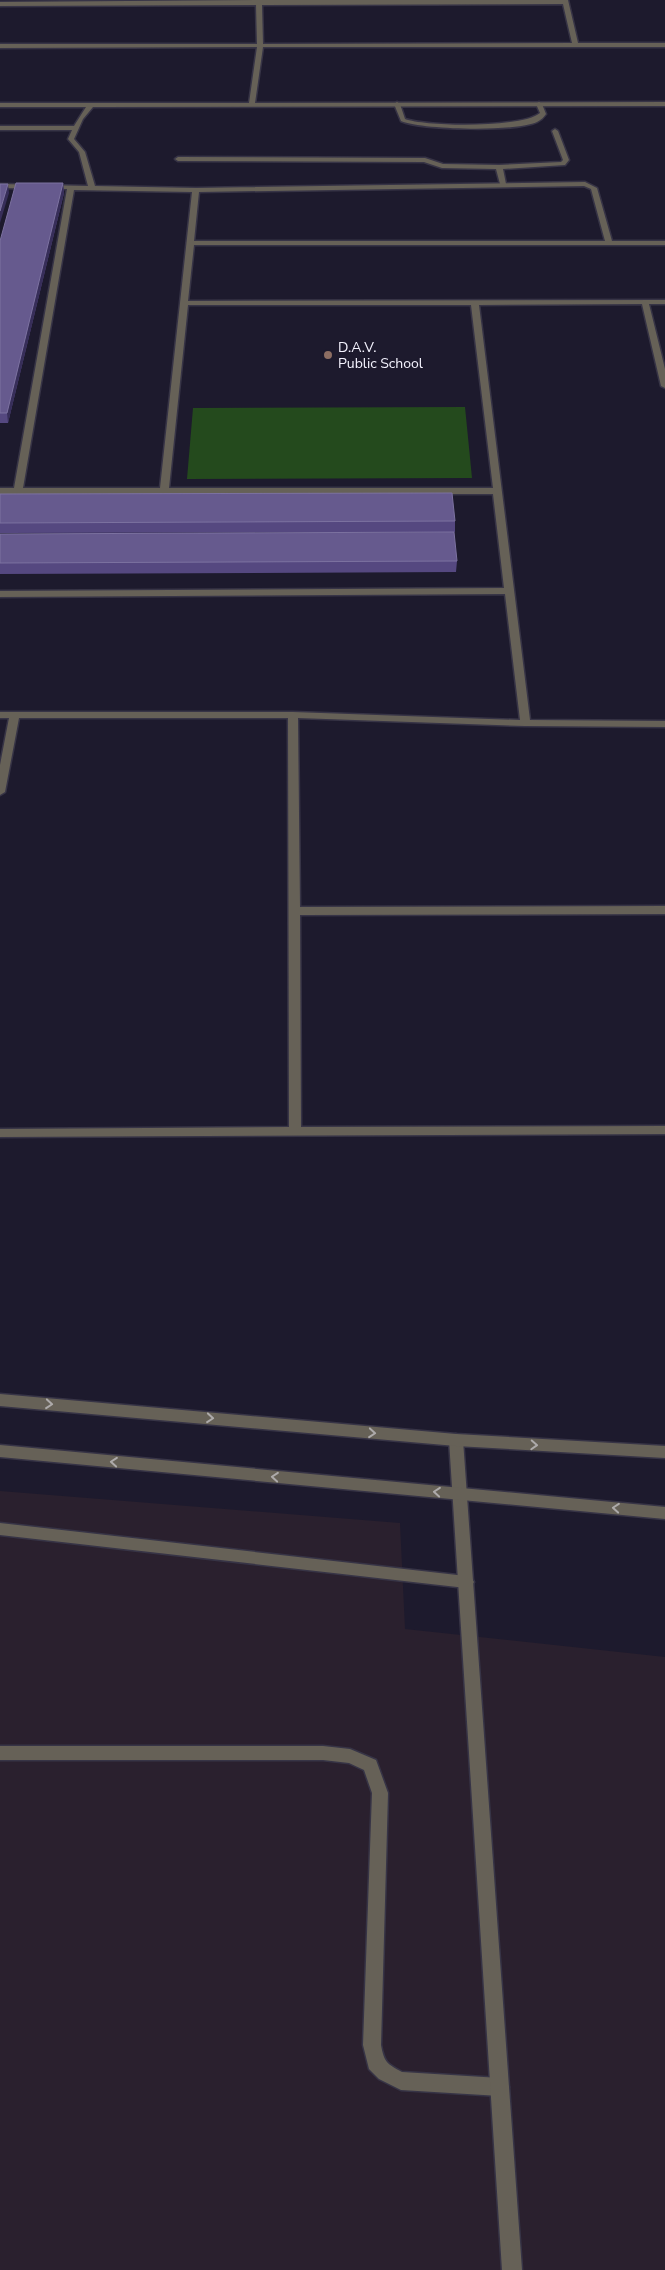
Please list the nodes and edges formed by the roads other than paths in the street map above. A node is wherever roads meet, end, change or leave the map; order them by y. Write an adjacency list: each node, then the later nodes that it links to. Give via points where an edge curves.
1 (259, 1): 2 (street); 3 (street); 8 (street)
2 (566, 1): 5 (street)
3 (148, 2): 4 (street)
4 (0, 4)
5 (575, 45): 6 (street); 8 (street)
6 (665, 45)
7 (0, 46): 8 (street)
8 (260, 46): 9 (street)
9 (252, 104): 10 (street); 14 (street)
10 (397, 104): 11 (street); 11 (street, via 405,121 437,124 534,121 543,114)
11 (539, 104): 12 (street)
12 (665, 104)
13 (0, 105): 14 (street)
14 (91, 105): 16 (street)
15 (0, 128): 16 (street)
16 (76, 128): 23 (street, via 71,139 82,152)
17 (555, 131): 19 (street, via 566,160 563,164)
18 (178, 160): 19 (street, via 425,160 442,166)
19 (499, 167): 20 (street)
20 (503, 184): 24 (street); 26 (street, via 592,186)
21 (0, 186): 22 (street)
22 (71, 186): 23 (street); 34 (street)
23 (92, 187): 24 (street)
24 (196, 190): 25 (street)
25 (190, 243): 26 (street); 31 (street)
26 (608, 243): 27 (street)
27 (665, 243)
28 (475, 302): 29 (street); 31 (street); 36 (street)
29 (646, 302): 30 (street); 32 (street)
30 (665, 302)
31 (184, 303): 35 (street)
32 (665, 386)
33 (0, 491): 34 (street)
34 (18, 491): 35 (street)
35 (164, 491): 36 (street)
36 (497, 491): 37 (street)
37 (509, 591): 38 (street); 42 (street)
38 (0, 594)
39 (0, 714): 40 (street)
40 (15, 714): 41 (street); 44 (street)
41 (293, 716): 42 (street); 46 (street)
42 (525, 723): 43 (street)
43 (665, 724)
44 (0, 792)
45 (665, 910): 46 (street)
46 (293, 911): 48 (street)
47 (665, 1130): 48 (street)
48 (295, 1132): 49 (street)
49 (0, 1133)
50 (0, 1400): 51 (street, one-way to 51)
51 (456, 1440): 53 (street, one-way to 53); 54 (street)
52 (0, 1451): 54 (street, one-way to 52)
53 (665, 1452)
54 (460, 1494): 55 (street, one-way to 54); 57 (street)
55 (665, 1513)
56 (0, 1529): 57 (street)
57 (466, 1582): 59 (street)
58 (0, 1753): 59 (street, via 323,1753 350,1756 370,1765 380,1793 372,2045 375,2063 385,2073 401,2081)
59 (500, 2087): 60 (street)
60 (512, 2270)

